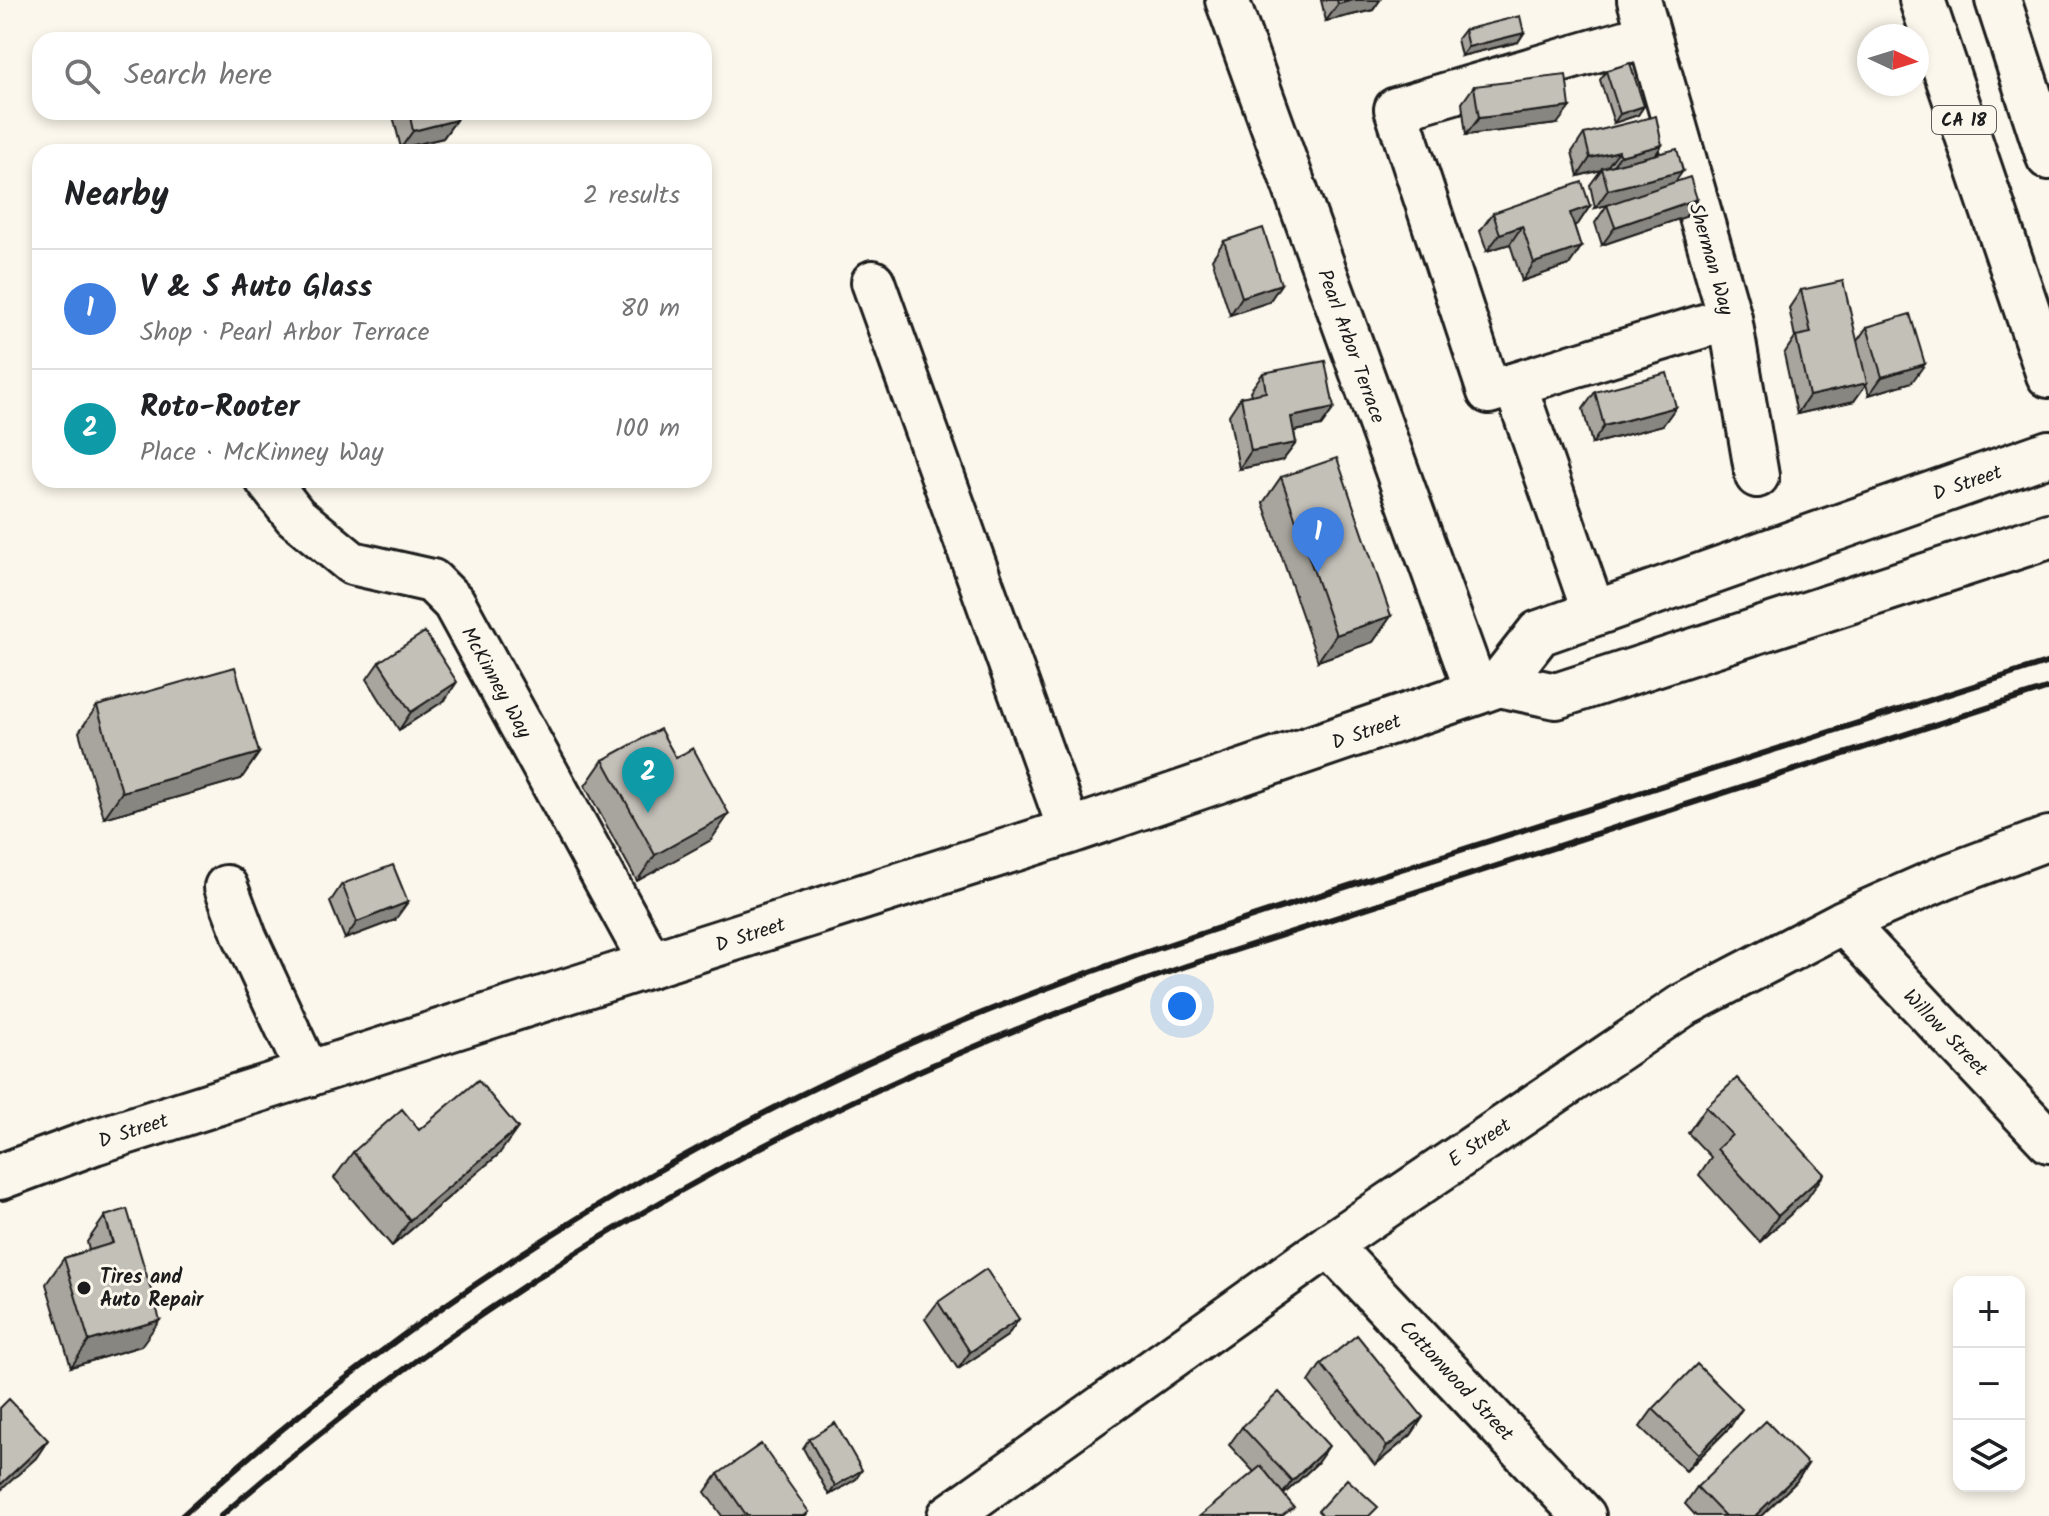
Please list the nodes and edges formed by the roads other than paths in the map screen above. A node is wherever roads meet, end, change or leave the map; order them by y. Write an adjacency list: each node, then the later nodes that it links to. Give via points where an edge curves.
1 (1227, 0): 15 (street, Pearl Arbor Terrace)
2 (1922, 0): 8 (main road, CA 18)
3 (1998, 0): 5 (main road)
4 (1644, 17): 7 (street, Sherman Way); 9 (street, via 1396,109 1489,392)
5 (2049, 157)
6 (873, 282): 16 (street)
7 (1730, 318): 9 (street); 11 (street, Sherman Way)
8 (2049, 375)
9 (1515, 385): 14 (street)
10 (2049, 453): 14 (main road, D Street)
11 (1757, 476)
12 (273, 488): 20 (street, McKinney Way, via 295,516 352,563 432,581 454,603)
13 (2049, 536): 15 (main road, via 1556,696)
14 (1594, 613): 15 (main road, D Street, via 1539,633)
15 (1488, 688): 16 (main road, D Street)
16 (1070, 831): 20 (main road, D Street)
17 (2049, 838): 19 (street, E Street)
18 (226, 887): 21 (street)
19 (1843, 922): 22 (street, Willow Street); 24 (street, E Street, via 1682,1006)
20 (652, 965): 21 (main road, D Street)
21 (309, 1075): 23 (main road, D Street)
22 (2049, 1141)
23 (0, 1177)
24 (1329, 1245): 25 (street, E Street); 26 (street, Cottonwood Street)
25 (949, 1516)
26 (1584, 1516)

